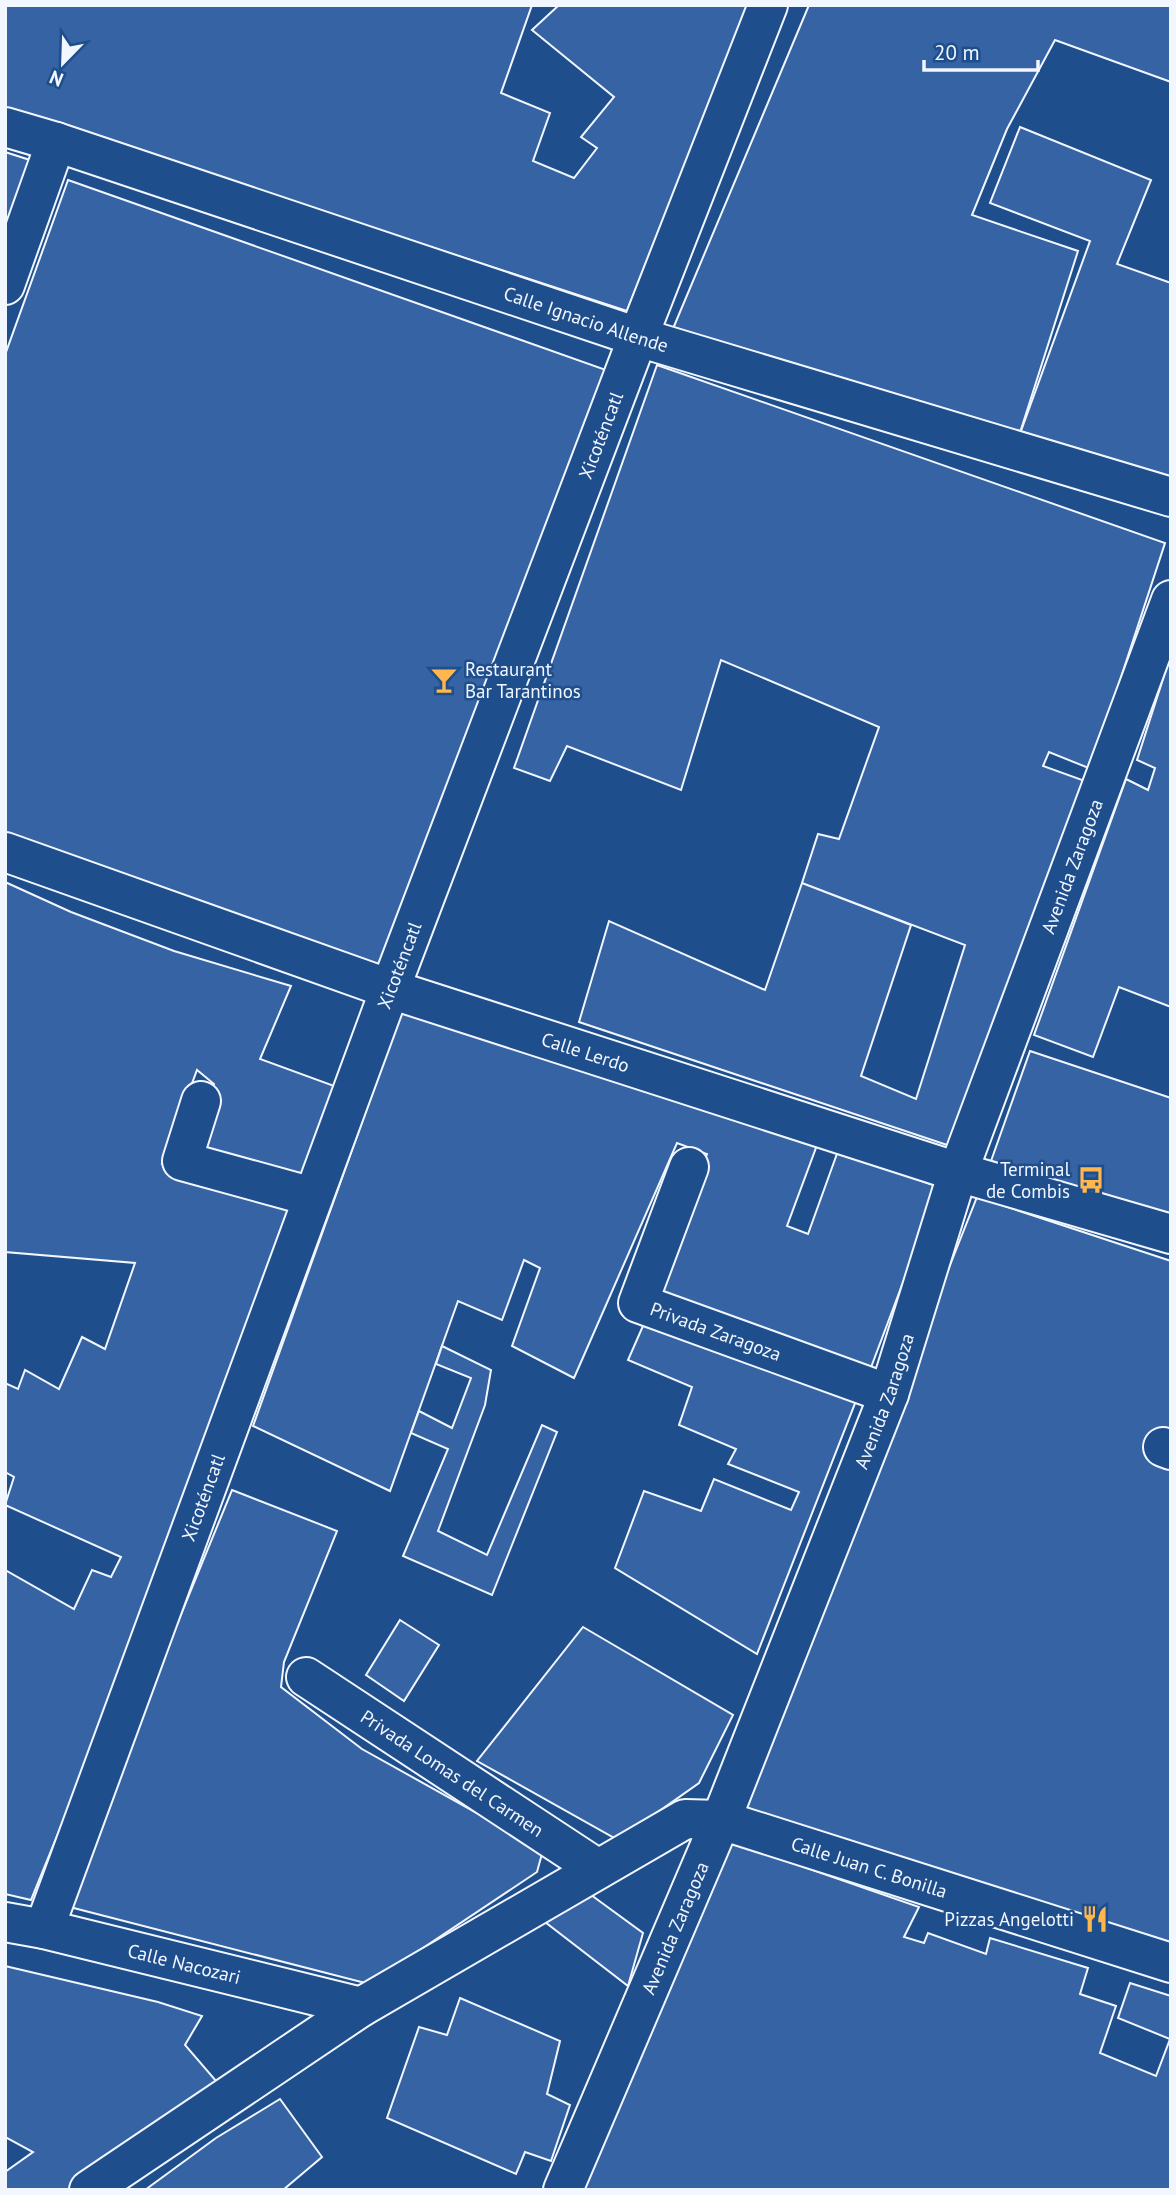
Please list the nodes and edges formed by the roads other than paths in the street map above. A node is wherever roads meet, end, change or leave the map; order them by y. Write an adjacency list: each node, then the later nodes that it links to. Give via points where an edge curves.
1 (768, 5): 5 (street, Xicoténcatl)
2 (5, 127): 3 (street, Calle Ignacio Allende)
3 (57, 142): 4 (street); 5 (street, Calle Ignacio Allende)
4 (5, 285)
5 (638, 337): 6 (street, Calle Ignacio Allende); 9 (street, Xicoténcatl)
6 (1171, 497)
7 (1171, 600): 12 (street, Avenida Zaragoza)
8 (5, 852): 9 (street, Calle Lerdo)
9 (390, 989): 12 (street, Calle Lerdo); 13 (street, Xicoténcatl)
10 (201, 1101): 13 (street, via 182,1161)
11 (689, 1167): 15 (street, Privada Zaragoza, via 638,1303)
12 (958, 1172): 14 (street, Calle Lerdo); 15 (street, Avenida Zaragoza)
13 (313, 1197): 20 (street, Xicoténcatl)
14 (1171, 1234)
15 (889, 1394): 17 (street, Avenida Zaragoza)
16 (306, 1677): 18 (street, Privada Lomas del Carmen)
17 (703, 1819): 18 (street); 21 (street, Calle Juan C. Bonilla); 24 (street, Avenida Zaragoza)
18 (598, 1869): 22 (street)
19 (5, 1922): 20 (street, Calle Nacozari)
20 (44, 1929): 22 (street, Calle Nacozari)
21 (1171, 1963)
22 (361, 2007): 23 (street)
23 (89, 2190)
24 (563, 2190)

